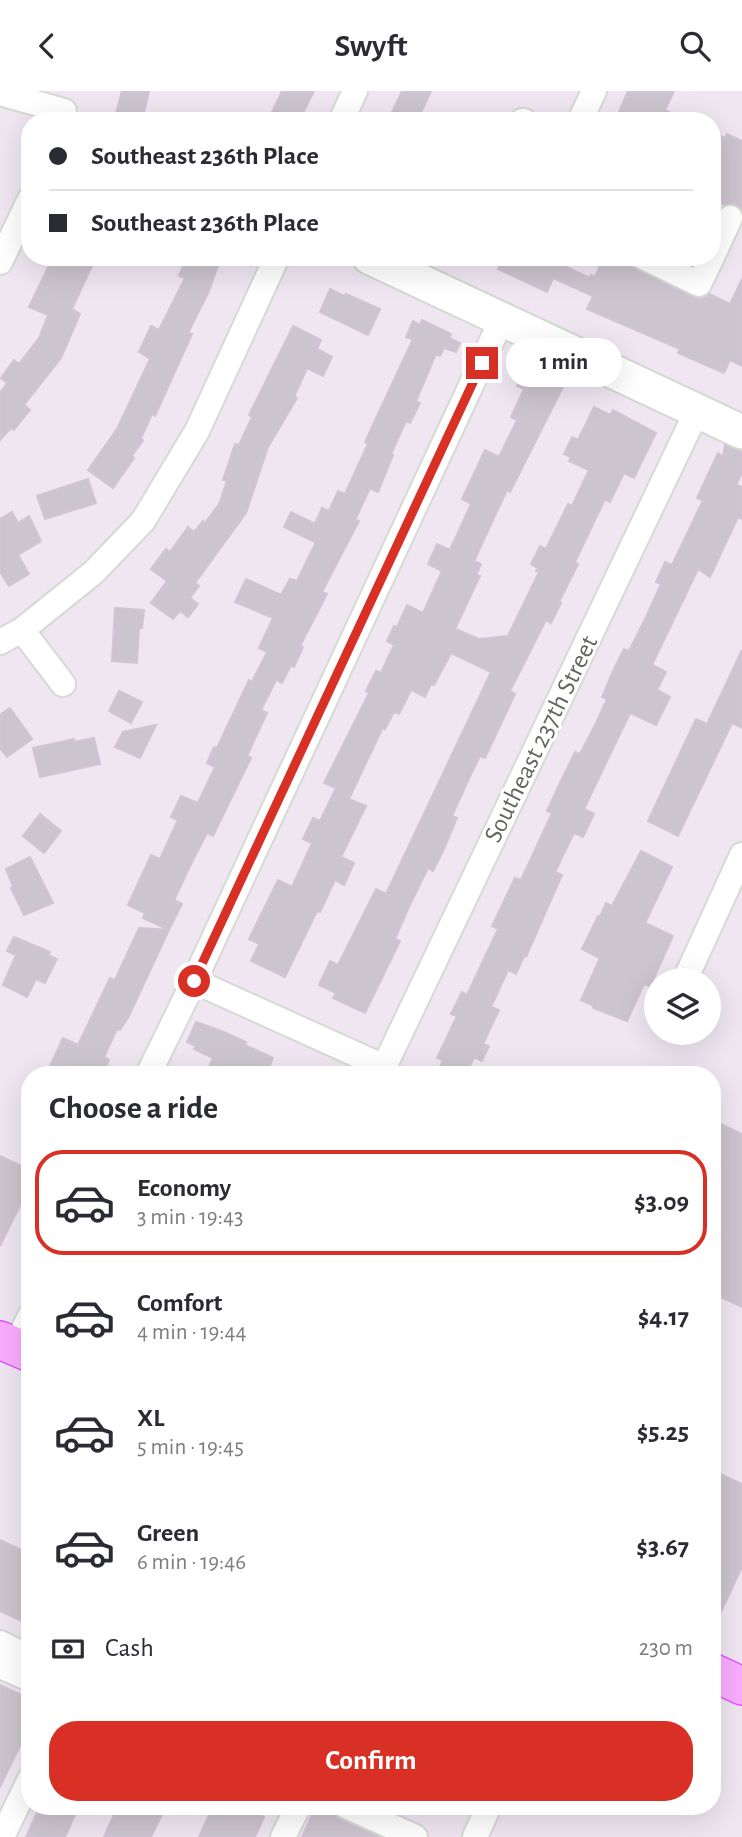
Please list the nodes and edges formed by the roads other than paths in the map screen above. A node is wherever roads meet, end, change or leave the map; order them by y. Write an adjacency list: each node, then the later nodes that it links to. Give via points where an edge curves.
1 (355, 91): 5 (street)
2 (594, 91): 6 (street)
3 (3, 94): 4 (street)
4 (65, 108)
5 (345, 112)
6 (584, 112)
7 (21, 218): 10 (street)
8 (730, 218): 9 (street)
9 (721, 238)
10 (0, 262)
11 (273, 266): 18 (street, via 197,431 143,521 94,572)
12 (388, 266): 15 (street)
13 (662, 266): 14 (street, via 699,284)
14 (708, 266)
15 (501, 321): 16 (street); 23 (street)
16 (697, 411): 17 (street); 26 (street, Southeast 237th Street)
17 (742, 432)
18 (23, 630): 19 (street); 20 (street)
19 (0, 642)
20 (63, 684)
21 (742, 855): 22 (street)
22 (690, 968)
23 (194, 981): 24 (street); 25 (street, Southeast 237th Street)
24 (152, 1066)
25 (382, 1066)
26 (384, 1066)
27 (0, 1643): 28 (street)
28 (21, 1654)
29 (0, 1666): 30 (street)
30 (21, 1675)
31 (721, 1676): 32 (main road)
32 (742, 1686)
33 (21, 1795): 37 (street)
34 (294, 1815): 38 (street)
35 (366, 1815): 39 (street)
36 (485, 1815): 40 (street)
37 (4, 1825)
38 (283, 1837)
39 (415, 1837)
40 (475, 1837)

